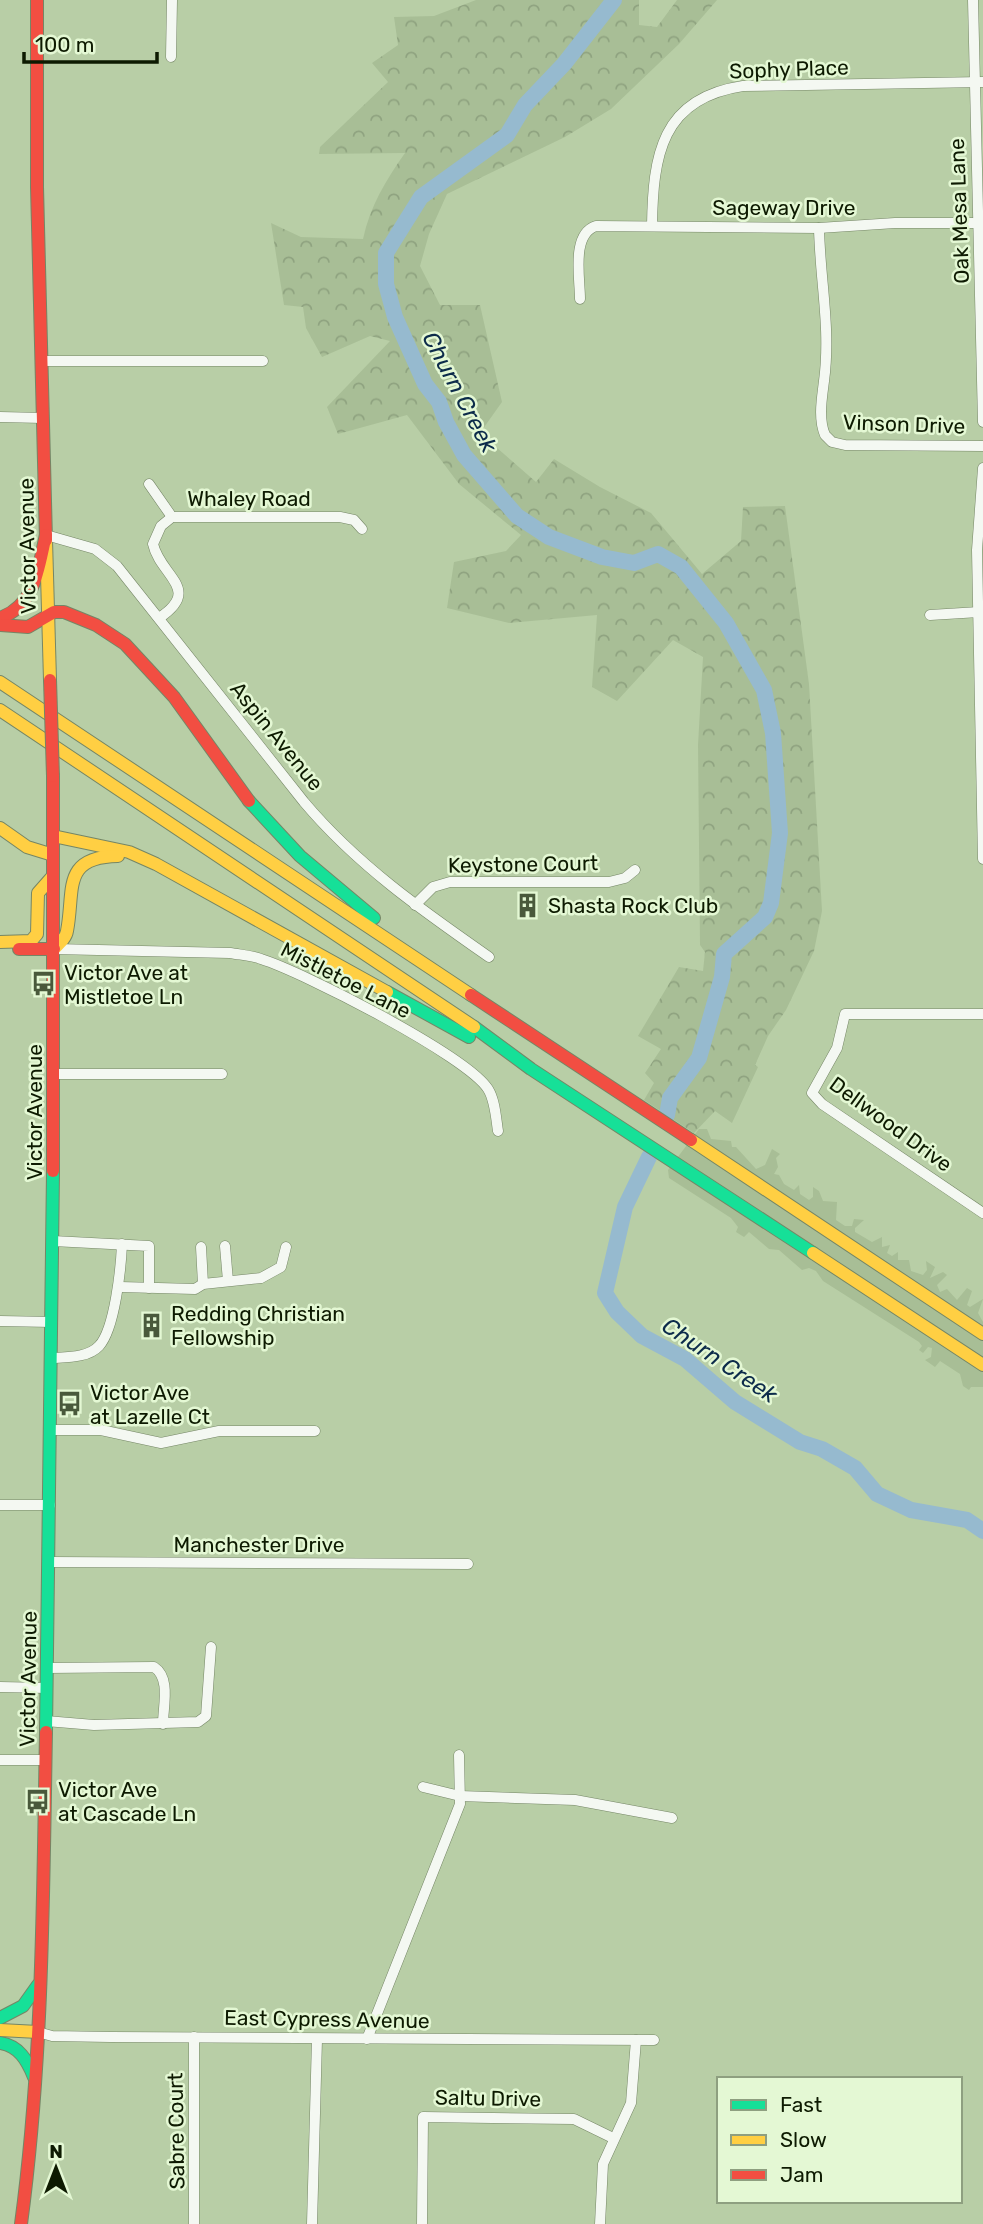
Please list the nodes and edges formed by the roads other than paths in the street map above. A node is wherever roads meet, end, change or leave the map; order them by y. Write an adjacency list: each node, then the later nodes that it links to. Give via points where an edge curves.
1 (37, 0): 10 (main road, Victor Avenue)
2 (172, 0): 4 (street)
3 (973, 0): 5 (street, Oak Mesa Lane)
4 (171, 57)
5 (979, 82): 6 (street, Oak Mesa Lane); 7 (street, Sophy Place, via 743,86 709,95 679,117 662,143 653,176)
6 (980, 223): 8 (street, Sageway Drive); 12 (street, Oak Mesa Lane)
7 (652, 226): 8 (street, Sageway Drive); 9 (street, Sageway Drive, via 587,230 580,242)
8 (819, 228): 16 (street, Vinson Drive, via 829,334 821,411 825,435 845,445)
9 (580, 299)
10 (41, 361): 11 (street); 14 (main road, Victor Avenue)
11 (262, 361)
12 (983, 363): 15 (street, Oak Mesa Lane)
13 (0, 417): 14 (street)
14 (43, 418): 21 (main road, Victor Avenue)
15 (983, 422)
16 (983, 446)
17 (983, 468): 22 (street, via 977,550)
18 (149, 484): 19 (street)
19 (173, 517): 20 (street, Whaley Road, via 340,517 354,520); 26 (street, Whaley Road, via 153,544 179,593)
20 (362, 529)
21 (46, 535): 23 (main road, Victor Avenue); 25 (main road, via 28,601 20,610); 26 (street, Aspin Avenue, via 101,553)
22 (979, 612): 24 (street); 33 (street)
23 (48, 614): 27 (main road, via 31,627); 31 (main road, Victor Avenue, bridge); 42 (main road, via 60,611 95,624 139,656 269,825)
24 (930, 615)
25 (0, 618)
26 (159, 618): 37 (street, Aspin Avenue, via 310,808 375,874)
27 (0, 625)
28 (0, 682): 42 (main road)
29 (0, 710): 44 (main road)
30 (0, 828): 32 (main road, via 27,847)
31 (53, 836): 32 (main road, Victor Avenue); 34 (main road, via 129,852)
32 (53, 855): 36 (main road, Victor Avenue)
33 (983, 859)
34 (156, 864): 40 (main road, via 104,855 86,862 69,885 66,938); 44 (main road)
35 (635, 870): 37 (street, Keystone Court, via 610,881 450,882 433,887)
36 (53, 876): 38 (main road, via 38,893 37,934 31,941); 40 (main road, Victor Avenue)
37 (415, 905): 41 (street, Aspin Avenue)
38 (0, 942)
39 (0, 949): 40 (main road, Mistletoe Lane)
40 (54, 949): 45 (main road, Victor Avenue); 47 (street, Mistletoe Lane, via 230,953 279,966 320,984 466,1067 489,1091)
41 (489, 957)
42 (427, 965): 60 (main road)
43 (983, 1014): 48 (street, Dellwood Drive, via 845,1014 837,1048 813,1088 814,1097)
44 (531, 1069): 62 (main road)
45 (54, 1074): 46 (street); 49 (main road, Victor Avenue)
46 (222, 1074)
47 (498, 1131)
48 (983, 1213)
49 (53, 1241): 50 (street); 59 (main road, Victor Avenue)
50 (122, 1244): 56 (street); 57 (street, via 149,1246)
51 (225, 1246): 54 (street)
52 (201, 1247): 55 (street)
53 (286, 1247): 54 (street, via 281,1267 275,1271 261,1278)
54 (228, 1281): 55 (street)
55 (203, 1284): 57 (street, via 195,1289)
56 (120, 1287): 57 (street); 61 (street, via 101,1345 90,1353)
57 (149, 1289)
58 (0, 1321): 59 (street)
59 (52, 1322): 61 (main road, Victor Avenue)
60 (983, 1334)
61 (52, 1358): 63 (main road, Victor Avenue)
62 (983, 1365)
63 (51, 1430): 64 (street, via 112,1432 162,1443 219,1431); 66 (main road, Victor Avenue)
64 (316, 1431)
65 (0, 1505): 66 (street)
66 (50, 1505): 67 (main road, Victor Avenue)
67 (49, 1562): 68 (street, Manchester Drive); 70 (main road, Victor Avenue)
68 (468, 1564)
69 (211, 1647): 74 (street, via 206,1716 198,1723)
70 (47, 1668): 72 (main road, Victor Avenue); 74 (street, via 154,1667 164,1683)
71 (0, 1688): 72 (street)
72 (47, 1688): 73 (main road, Victor Avenue)
73 (46, 1721): 74 (street); 77 (main road, Victor Avenue)
74 (163, 1724)
75 (458, 1755): 79 (street)
76 (0, 1760): 77 (street)
77 (45, 1760): 81 (main road, Victor Avenue)
78 (422, 1787): 79 (street)
79 (460, 1796): 80 (street, via 575,1800); 87 (street)
80 (672, 1818)
81 (41, 1979): 82 (main road, via 26,2005); 84 (main road, Victor Avenue)
82 (0, 2018)
83 (0, 2030): 84 (main road, East Cypress Avenue)
84 (38, 2032): 85 (street, East Cypress Avenue, via 52,2036); 91 (main road, Victor Avenue)
85 (194, 2037): 86 (street, East Cypress Avenue); 94 (street, Sabre Court)
86 (317, 2039): 87 (street, East Cypress Avenue); 95 (street)
87 (367, 2039): 88 (street, East Cypress Avenue)
88 (636, 2040): 89 (street, East Cypress Avenue); 92 (street, via 631,2103)
89 (654, 2040)
90 (0, 2043): 91 (main road, via 9,2043 26,2059)
91 (36, 2086): 93 (main road, Victor Avenue, via 32,2157)
92 (614, 2138): 96 (street, Saltu Drive, via 574,2119 423,2117); 97 (street, via 603,2164)
93 (21, 2224)
94 (194, 2224)
95 (312, 2224)
96 (422, 2224)
97 (600, 2224)

